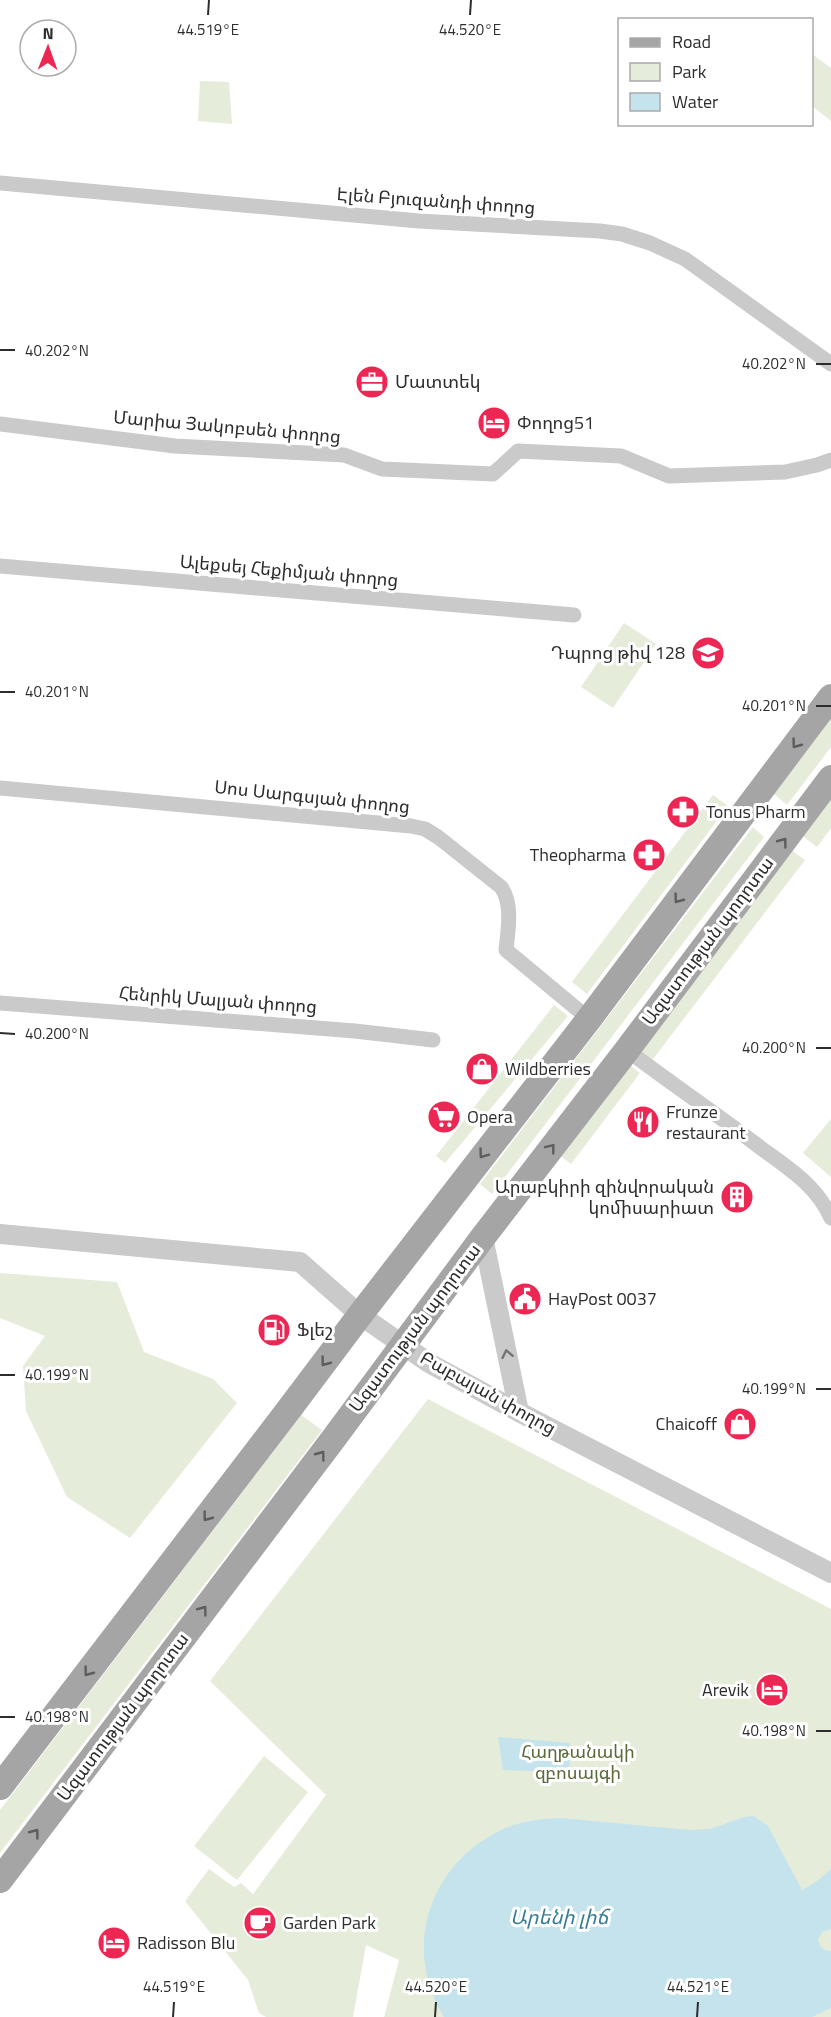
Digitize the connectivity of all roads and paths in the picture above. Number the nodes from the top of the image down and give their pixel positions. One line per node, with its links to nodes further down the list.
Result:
1 (0, 183): 2 (street, Էլեն Բյուզանդի փողոց)
2 (831, 364)
3 (0, 424): 4 (street, Մարիա Յակոբսեն փողոց)
4 (831, 460)
5 (0, 566): 6 (street, Ալեքսեյ Հեքիմյան փողոց)
6 (574, 615)
7 (831, 697): 11 (main road, one-way to 11)
8 (831, 778): 13 (main road, Ազատության պողոտա, one-way to 8)
9 (0, 788): 11 (street, Սոս Սարգսյան փողոց)
10 (0, 1003): 12 (street, Հենրիկ Մալյան փողոց)
11 (589, 1019): 17 (main road, one-way to 17)
12 (433, 1040)
13 (627, 1050): 14 (street); 16 (main road, Ազատության պողոտա, one-way to 13)
14 (831, 1218)
15 (0, 1234): 17 (street, Բաբայան փողոց)
16 (483, 1237): 18 (main road, Ազատության պողոտա); 19 (street, one-way to 16)
17 (360, 1315): 18 (street, Բաբայան փողոց); 21 (main road, one-way to 21)
18 (402, 1346): 19 (street, Բաբայան փողոց); 22 (main road, Ազատության պողոտա, one-way to 18)
19 (519, 1412): 20 (street, Բաբայան փողոց)
20 (831, 1573)
21 (0, 1787)
22 (0, 1880)

